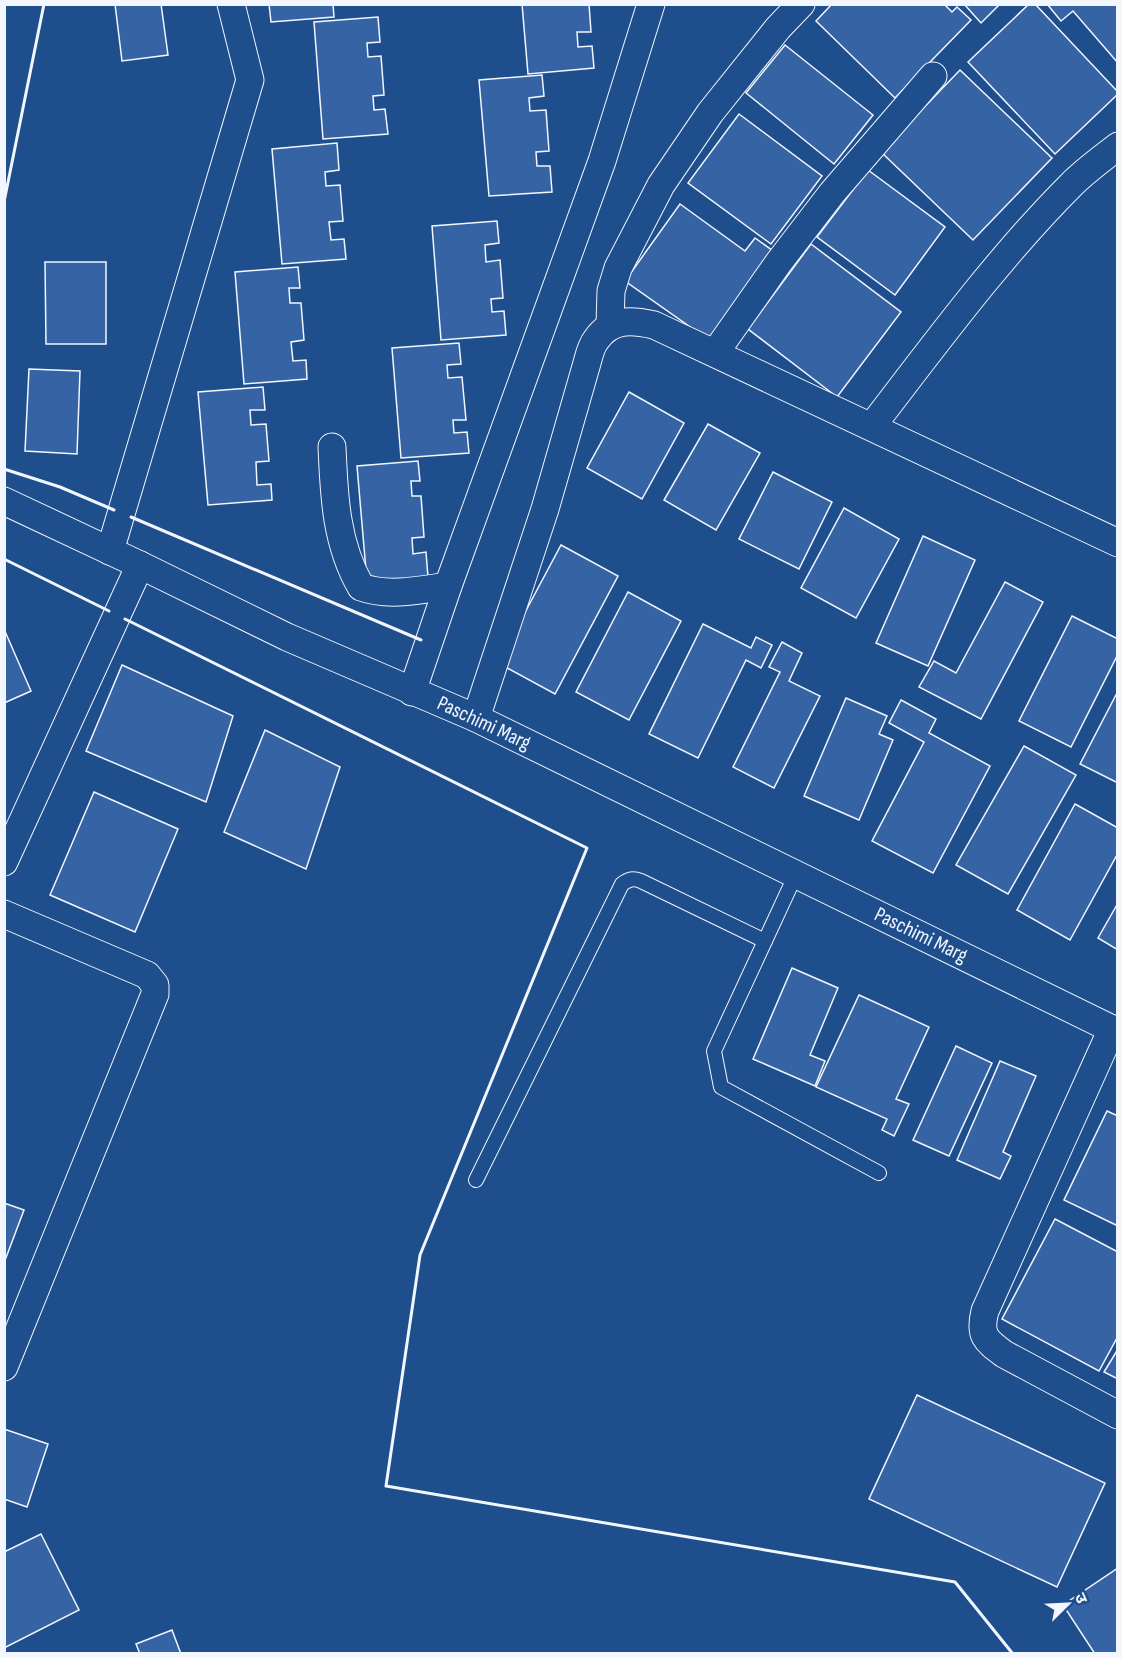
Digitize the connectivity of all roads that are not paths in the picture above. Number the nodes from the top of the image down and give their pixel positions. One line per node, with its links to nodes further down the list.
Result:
1 (231, 4): 12 (street)
2 (651, 4): 14 (street)
3 (801, 4): 6 (street)
4 (933, 76): 7 (street)
5 (1118, 146): 8 (street)
6 (610, 325): 7 (street); 16 (street)
7 (716, 353): 8 (street)
8 (872, 426): 11 (street)
9 (332, 447): 14 (street)
10 (4, 501): 12 (street, Paschimi Marg)
11 (1118, 543)
12 (110, 551): 13 (street, Paschimi Marg)
13 (140, 564): 15 (street, Paschimi Marg); 17 (street)
14 (448, 586): 15 (street)
15 (412, 692): 16 (street, Paschimi Marg)
16 (476, 718): 18 (street, Paschimi Marg)
17 (4, 862)
18 (796, 874): 20 (lane); 21 (street, Paschimi Marg)
19 (4, 914): 24 (street)
20 (765, 941): 22 (lane); 23 (lane)
21 (1115, 1030): 25 (street)
22 (879, 1173)
23 (476, 1180)
24 (7, 1354)
25 (1118, 1415)

